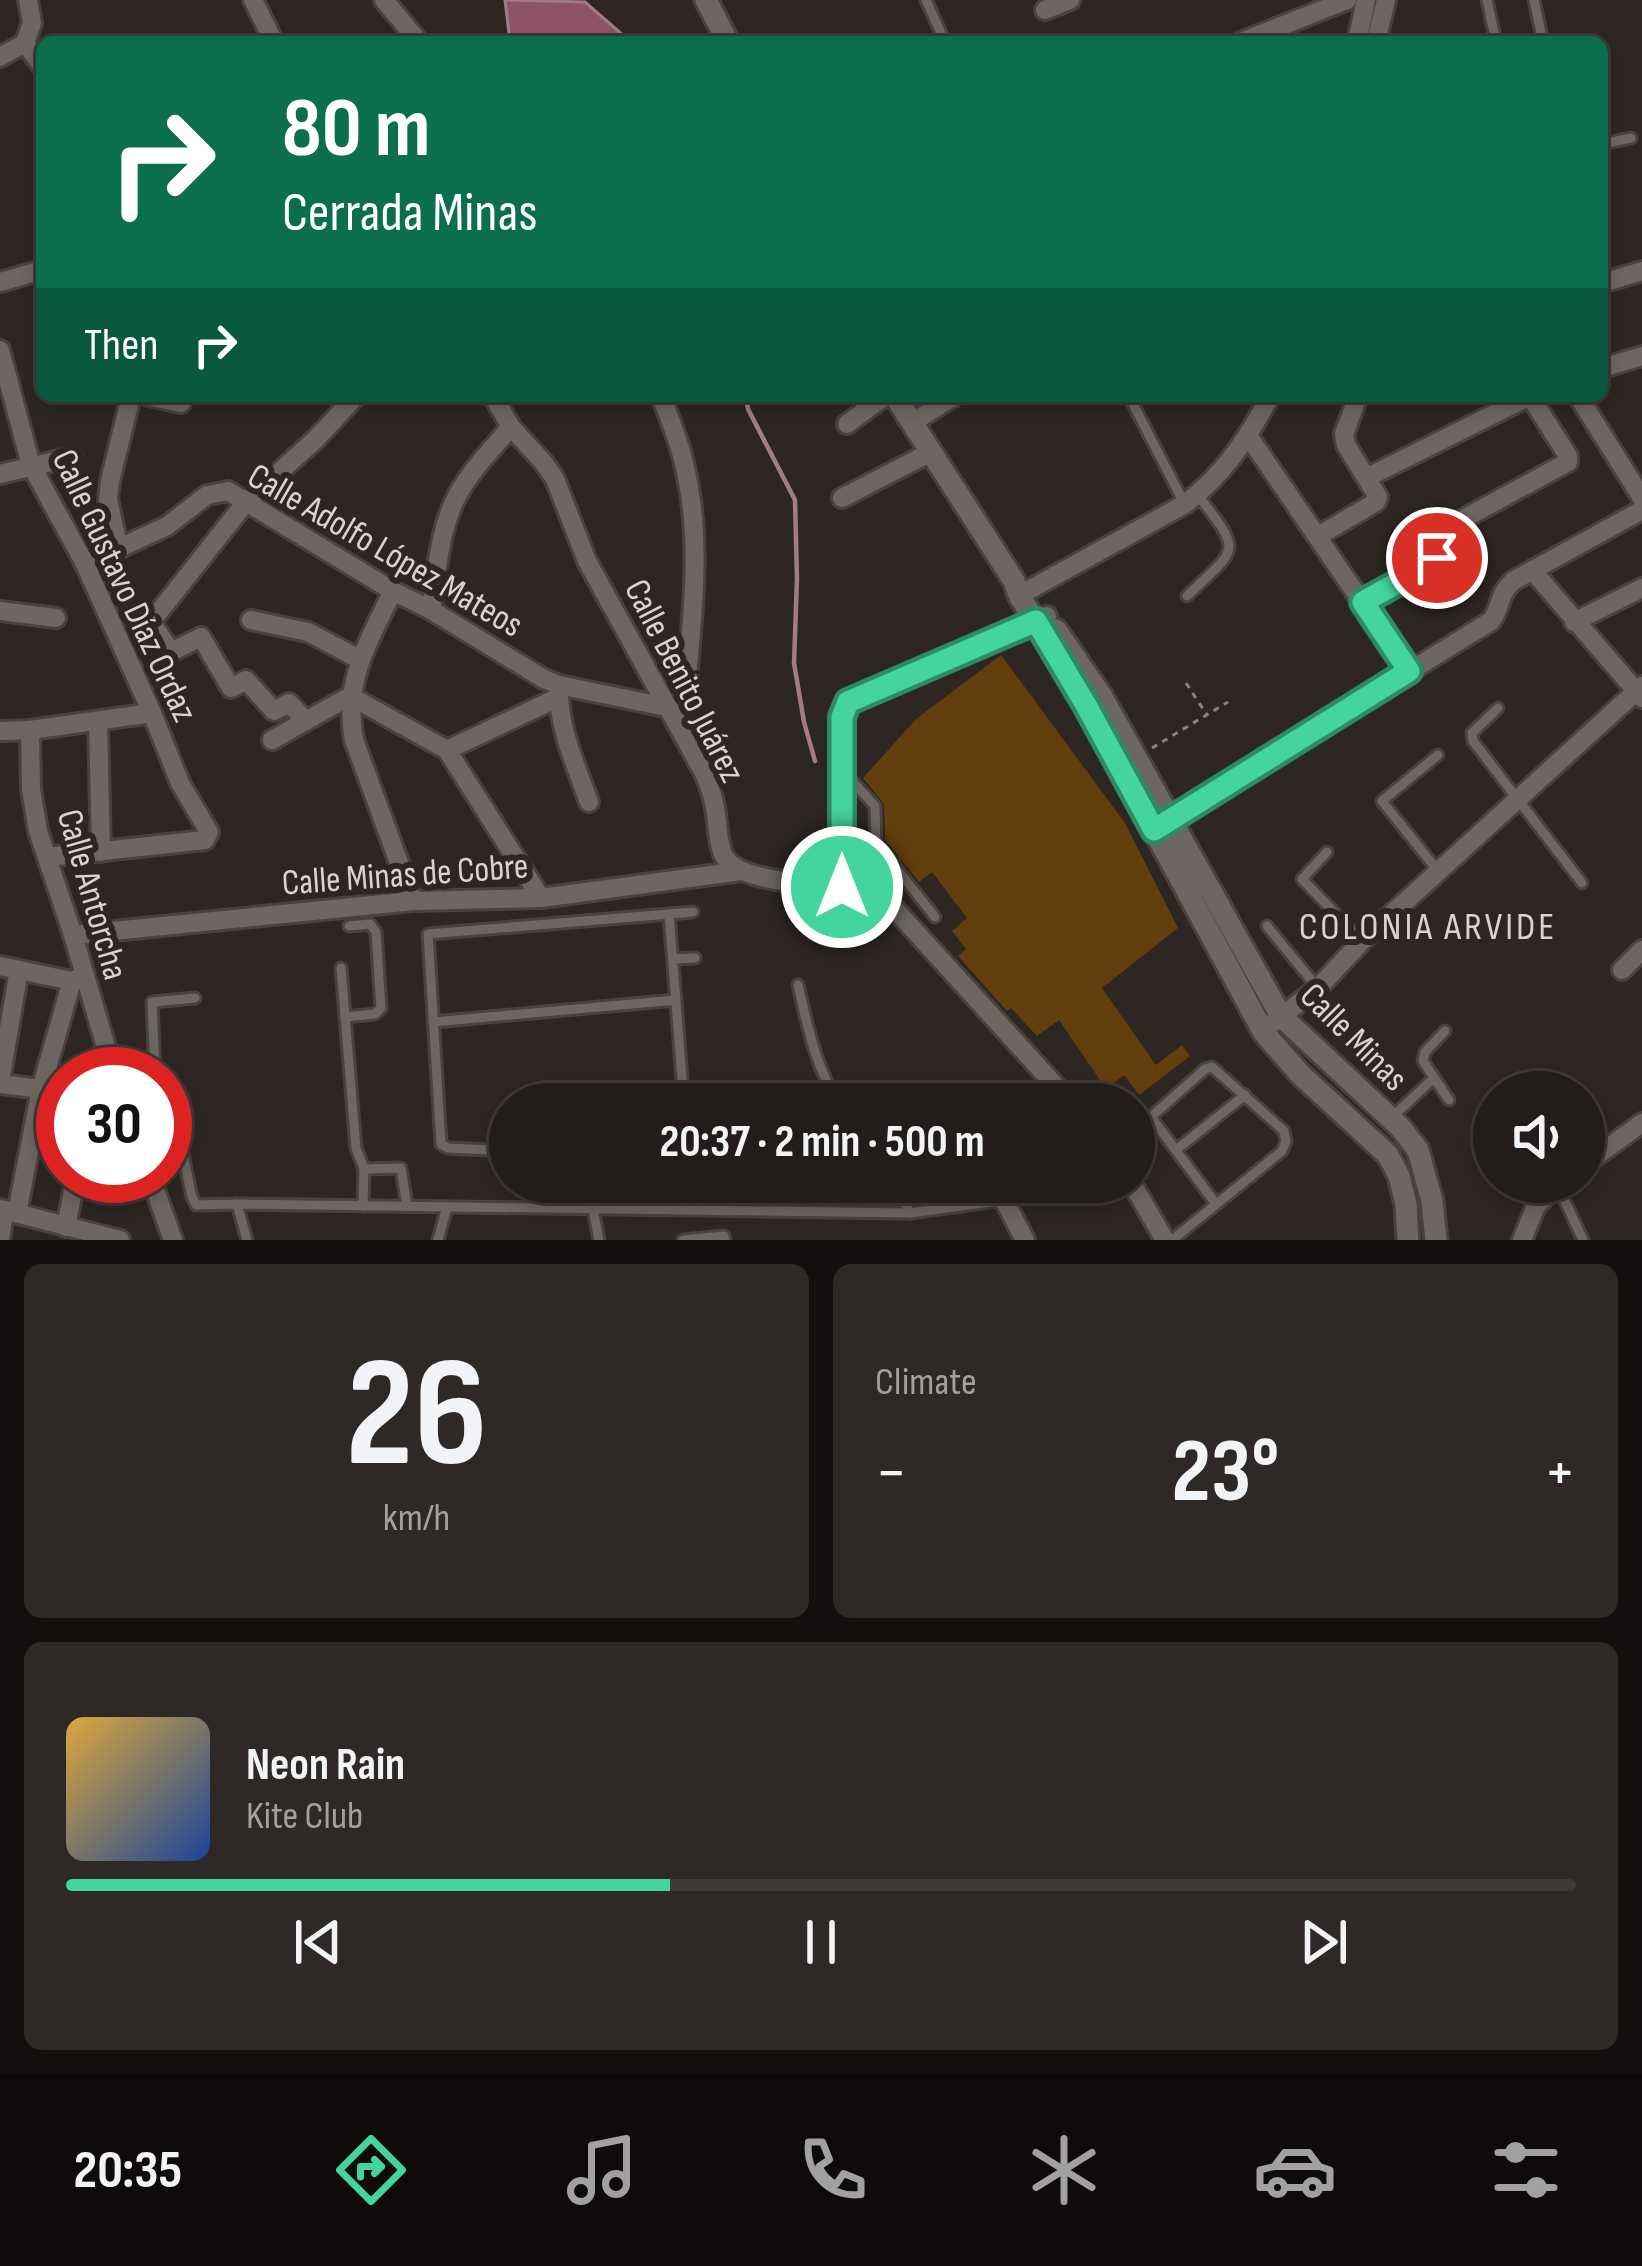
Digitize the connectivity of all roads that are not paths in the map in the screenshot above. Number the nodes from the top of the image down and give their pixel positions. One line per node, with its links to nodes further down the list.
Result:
1 (28, 0): 22 (street)
2 (254, 0): 13 (street)
3 (384, 0): 14 (street)
4 (706, 0): 15 (street)
5 (926, 0): 16 (lane)
6 (1070, 0): 12 (street)
7 (1347, 0): 17 (street)
8 (1366, 0): 18 (street)
9 (1386, 0): 19 (street)
10 (1486, 0): 20 (lane)
11 (1534, 0): 21 (lane)
12 (1045, 10)
13 (271, 36)
14 (414, 36)
15 (725, 36)
16 (943, 36)
17 (1256, 36)
18 (1358, 36)
19 (1377, 36)
20 (1495, 36)
21 (1542, 36)
22 (26, 43): 23 (street); 24 (street)
23 (0, 57)
24 (36, 57)
25 (1631, 138): 26 (lane)
26 (1608, 143)
27 (1642, 271): 30 (street)
28 (36, 272): 29 (street)
29 (0, 282)
30 (1608, 282)
31 (0, 350): 55 (street, Calle Gustavo Díaz Ordaz)
32 (1642, 356): 33 (street)
33 (1608, 366)
34 (130, 402): 64 (street)
35 (176, 402): 48 (street)
36 (350, 402): 61 (street)
37 (496, 402): 51 (street, Calle Benito Juárez)
38 (663, 402): 90 (street)
39 (877, 402): 50 (street)
40 (899, 402): 49 (street, Calle Minas)
41 (945, 402): 49 (street)
42 (1133, 402): 60 (lane)
43 (1267, 402): 52 (street)
44 (1356, 402): 57 (street)
45 (1518, 402): 57 (street)
46 (1534, 402): 71 (street)
47 (1582, 402): 59 (street)
48 (181, 403)
49 (912, 423): 53 (street, Calle Minas)
50 (847, 424)
51 (511, 427): 72 (street); 83 (street, Calle Benito Juárez)
52 (1249, 437): 60 (street); 63 (street)
53 (931, 452): 58 (street); 67 (street, Calle Minas)
54 (72, 457): 55 (street)
55 (31, 465): 56 (street); 65 (street, Calle Gustavo Díaz Ordaz)
56 (0, 474)
57 (1368, 477): 63 (street)
58 (842, 498)
59 (1642, 498)
60 (1191, 499): 67 (street); 70 (lane)
61 (246, 502): 64 (street, Calle Adolfo López Mateos); 69 (street, Calle Adolfo López Mateos); 87 (street)
62 (1642, 510): 66 (street)
63 (1318, 536): 71 (street)
64 (118, 549): 65 (street, Calle Adolfo López Mateos)
65 (85, 564): 85 (street, Calle Gustavo Díaz Ordaz)
66 (1532, 570): 77 (street); 79 (street)
67 (1020, 586): 75 (street, Calle Minas)
68 (1642, 588): 77 (street)
69 (393, 591): 72 (street, Calle Adolfo López Mateos); 78 (street)
70 (1187, 596)
71 (1363, 602): 79 (street)
72 (431, 610): 81 (street, Calle Adolfo López Mateos)
73 (0, 611): 74 (street)
74 (56, 618)
75 (1042, 619): 94 (street); 97 (street, Calle Minas); 97 (street, Calle Minas)
76 (251, 620): 78 (street)
77 (1574, 622): 80 (street)
78 (359, 659): 82 (street)
79 (1409, 671): 97 (street)
80 (1640, 692): 95 (street)
81 (556, 693): 83 (street, Calle Adolfo López Mateos); 92 (street); 96 (street)
82 (350, 696): 87 (street); 92 (street); 106 (street)
83 (666, 707): 90 (street, Calle Benito Juárez)
84 (1498, 708): 95 (lane)
85 (152, 713): 86 (street); 98 (street, Calle Gustavo Díaz Ordaz)
86 (98, 721): 88 (street); 98 (street)
87 (306, 721): 91 (street)
88 (30, 730): 89 (street); 100 (street, Calle Antorcha)
89 (0, 731)
90 (682, 731): 101 (street, Calle Benito Juárez)
91 (272, 740)
92 (447, 750): 105 (street)
93 (1438, 755): 102 (lane)
94 (842, 769): 104 (street); 109 (lane)
95 (1516, 799): 102 (street); 103 (lane)
96 (589, 802)
97 (1162, 825): 125 (street, Calle Minas); 129 (street, Calle Minas)
98 (101, 852): 100 (street)
99 (1327, 852): 113 (lane)
100 (46, 857): 112 (street, Calle Antorcha)
101 (741, 871): 104 (street); 105 (street, Calle Minas de Cobre)
102 (1438, 871): 113 (street)
103 (1582, 883)
104 (842, 887): 139 (street)
105 (541, 898): 106 (street, Calle Minas de Cobre)
106 (413, 901): 112 (street, Calle Minas de Cobre)
107 (693, 913): 108 (lane)
108 (669, 914): 116 (lane); 127 (lane)
109 (935, 917)
110 (350, 926): 126 (lane)
111 (1267, 926): 122 (lane)
112 (73, 935): 120 (street, Calle Antorcha)
113 (1362, 941): 122 (street)
114 (1642, 950): 119 (street)
115 (695, 958): 116 (lane)
116 (673, 959): 124 (lane)
117 (10, 968): 120 (street); 136 (street)
118 (341, 968): 126 (lane)
119 (1622, 970)
120 (78, 979): 130 (street, Calle Antorcha); 131 (street)
121 (798, 985): 138 (lane)
122 (1318, 988): 125 (street)
123 (195, 998): 134 (lane)
124 (676, 1000): 127 (lane); 137 (lane)
125 (1281, 1016): 129 (street); 145 (street, Calle Minas)
126 (345, 1017): 152 (lane)
127 (433, 1022): 149 (lane)
128 (1445, 1031): 135 (lane)
129 (1264, 1033): 148 (street, Calle Minas)
130 (103, 1043): 132 (street); 133 (street, Calle Antorcha)
131 (55, 1047)
132 (102, 1047)
133 (104, 1047)
134 (154, 1047)
135 (1433, 1079): 142 (lane); 145 (lane)
136 (0, 1082): 140 (street)
137 (682, 1083)
138 (828, 1083)
139 (1053, 1083)
140 (36, 1088)
141 (1245, 1095): 144 (lane); 150 (lane); 164 (lane)
142 (1449, 1100)
143 (36, 1107): 170 (street)
144 (1155, 1113)
145 (1391, 1118): 148 (street); 185 (street, Calle Minas)
146 (1155, 1122): 150 (lane)
147 (1642, 1124): 151 (street)
148 (1367, 1136): 184 (street, Calle Minas)
149 (489, 1150)
150 (1176, 1150): 164 (lane)
151 (1605, 1150)
152 (364, 1169): 165 (lane); 166 (lane)
153 (192, 1197): 163 (lane)
154 (71, 1203): 172 (street)
155 (160, 1203): 176 (street)
156 (691, 1203): 169 (lane)
157 (904, 1203): 171 (lane)
158 (984, 1203): 171 (lane)
159 (1006, 1203): 182 (street)
160 (1144, 1203): 183 (street)
161 (1538, 1203): 186 (street)
162 (1567, 1203): 187 (lane)
163 (238, 1204): 165 (lane); 177 (lane)
164 (1216, 1204): 183 (lane)
165 (363, 1206): 166 (lane)
166 (406, 1207): 167 (lane)
167 (447, 1207): 168 (lane); 178 (lane)
168 (593, 1209): 169 (lane); 179 (lane)
169 (692, 1210): 171 (lane)
170 (7, 1211): 172 (street); 174 (street)
171 (910, 1214)
172 (66, 1227): 173 (street)
173 (90, 1236): 175 (street)
174 (0, 1237)
175 (120, 1240)
176 (173, 1240)
177 (247, 1240)
178 (438, 1240)
179 (598, 1240)
180 (683, 1240): 181 (lane)
181 (725, 1240)
182 (1025, 1240)
183 (1168, 1240)
184 (1408, 1240)
185 (1436, 1240)
186 (1522, 1240)
187 (1583, 1240)

